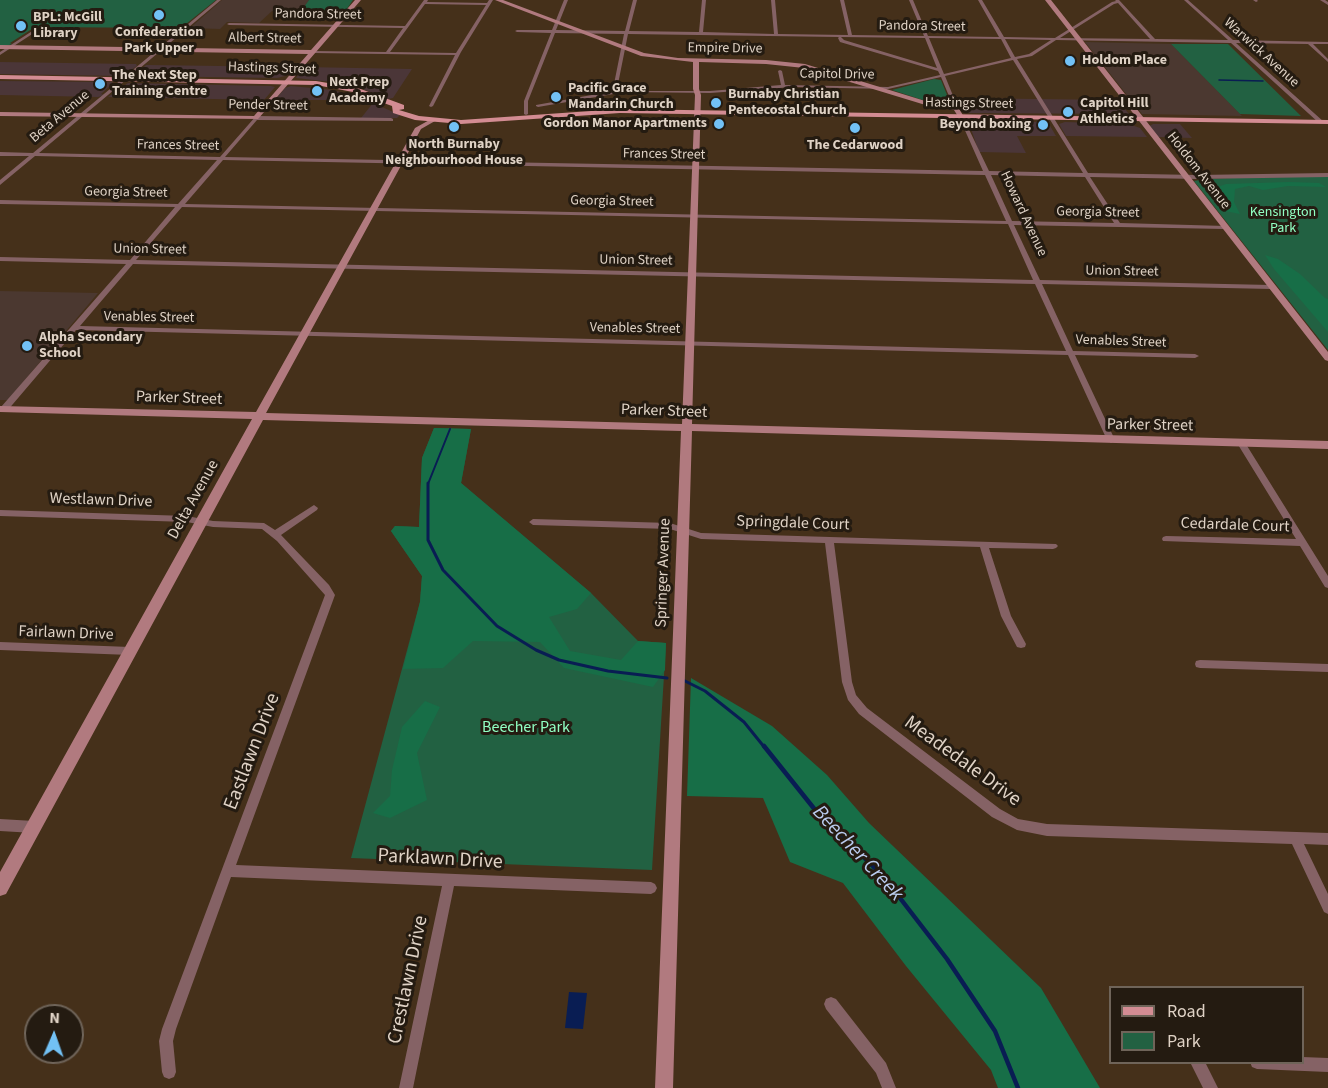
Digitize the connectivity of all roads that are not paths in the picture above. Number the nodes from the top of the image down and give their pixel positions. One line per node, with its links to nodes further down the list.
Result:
1 (219, 0): 45 (street, Beta Avenue)
2 (358, 0): 22 (street)
3 (498, 0): 19 (street, Empire Drive)
4 (566, 0): 18 (street)
5 (635, 0): 29 (street)
6 (704, 0): 30 (street)
7 (773, 0): 31 (street)
8 (842, 0): 33 (street)
9 (911, 0): 34 (street, Howard Avenue)
10 (980, 0): 35 (street)
11 (1048, 0): 25 (street, Holdom Avenue)
12 (1185, 0): 39 (street, Warwick Avenue)
13 (1322, 0): 17 (street)
14 (425, 1): 16 (street); 24 (street)
15 (1118, 1): 25 (street, Capitol Drive); 38 (street)
16 (490, 2): 49 (street)
17 (1328, 4)
18 (560, 16): 19 (street); 20 (street)
19 (544, 18): 20 (street, Empire Drive)
20 (556, 23): 27 (street); 28 (street, Empire Drive)
21 (229, 24): 22 (street, Pandora Street)
22 (335, 25): 24 (street, Pandora Street); 46 (street)
23 (41, 27): 43 (street)
24 (406, 27): 47 (street)
25 (1070, 30): 36 (street, Capitol Drive); 37 (street, Holdom Avenue)
26 (517, 32): 27 (street, Pandora Street)
27 (553, 32): 28 (street, Pandora Street); 63 (street)
28 (580, 32): 29 (street, Pandora Street); 44 (street, Empire Drive)
29 (627, 33): 30 (street, Pandora Street); 44 (street)
30 (700, 34): 31 (street, Pandora Street)
31 (776, 35): 32 (street, Pandora Street)
32 (840, 36): 33 (street, Pandora Street); 53 (street)
33 (850, 36): 34 (street, Pandora Street)
34 (926, 38): 35 (street, Pandora Street); 53 (street, Howard Avenue)
35 (1002, 39): 36 (street, Pandora Street); 51 (street)
36 (1056, 40): 37 (street, Pandora Street); 51 (street, Capitol Drive)
37 (1078, 40): 38 (street, Pandora Street); 77 (street, Holdom Avenue)
38 (1154, 41): 39 (street, Pandora Street)
39 (1231, 42): 40 (street, Pandora Street); 80 (street, Warwick Avenue)
40 (1309, 43): 41 (street, Pandora Street); 52 (street)
41 (1328, 43)
42 (0, 47): 43 (street, Albert Street)
43 (10, 47): 45 (street, Albert Street); 48 (street)
44 (623, 48): 50 (street, Empire Drive); 61 (street)
45 (160, 50): 46 (street, Albert Street); 57 (street, Beta Avenue)
46 (313, 52): 47 (street, Albert Street); 58 (street)
47 (387, 53): 49 (street, Albert Street)
48 (0, 54)
49 (458, 54): 64 (street)
50 (696, 60): 60 (street, Empire Drive); 62 (street, Springer Avenue)
51 (1015, 60): 55 (street, Capitol Drive); 76 (street)
52 (1328, 61)
53 (940, 70): 55 (street, Howard Avenue)
54 (780, 71): 59 (street)
55 (943, 76): 60 (street, Capitol Drive); 67 (street, Howard Avenue)
56 (0, 77): 57 (main road, Hastings Street)
57 (125, 79): 58 (main road, Hastings Street); 71 (street, Beta Avenue)
58 (286, 82): 65 (main road, Hastings Street); 74 (street)
59 (783, 86): 60 (street, Capitol Drive); 62 (street, Capitol Drive)
60 (877, 88): 66 (street, Empire Drive)
61 (617, 92): 62 (street, Capitol Drive); 68 (street, Capitol Drive)
62 (697, 92): 69 (street, Springer Avenue)
63 (528, 99): 68 (street); 68 (street)
64 (431, 106)
65 (395, 107): 68 (main road, Hastings Street); 75 (main road, Hastings Street)
66 (938, 107): 67 (street, Empire Drive); 72 (main road)
67 (956, 108): 73 (street, Howard Avenue)
68 (534, 113): 69 (main road, Hastings Street); 79 (main road, Hastings Street)
69 (698, 113): 72 (main road, Hastings Street); 86 (street, Springer Avenue)
70 (0, 114): 71 (street, Pender Street)
71 (81, 115): 74 (street, Pender Street); 83 (street, Beta Avenue)
72 (937, 117): 73 (main road, Hastings Street)
73 (961, 117): 76 (main road, Hastings Street); 87 (street, Howard Avenue)
74 (256, 118): 78 (street, Pender Street); 84 (street)
75 (418, 118): 79 (main road, Hastings Street); 81 (street, Delta Avenue)
76 (1050, 118): 77 (main road, Hastings Street); 88 (street)
77 (1139, 119): 80 (main road, Hastings Street); 90 (street, Holdom Avenue)
78 (391, 120)
79 (433, 120): 81 (street)
80 (1324, 122)
81 (418, 128): 85 (street, Delta Avenue)
82 (0, 154): 83 (street, Frances Street)
83 (34, 155): 84 (street, Frances Street); 91 (street, Beta Avenue)
84 (222, 158): 85 (street, Frances Street); 93 (street)
85 (399, 162): 86 (street, Frances Street); 94 (street, Delta Avenue)
86 (696, 167): 87 (street, Frances Street); 95 (street, Springer Avenue)
87 (987, 173): 88 (street, Frances Street); 96 (street, Howard Avenue)
88 (1086, 175): 90 (street, Frances Street); 97 (street)
89 (1328, 175): 90 (street, Frances Street)
90 (1185, 177): 98 (street, Holdom Avenue)
91 (0, 183)
92 (0, 202): 93 (street, Georgia Street)
93 (180, 206): 94 (street, Georgia Street); 100 (street)
94 (373, 210): 95 (street, Georgia Street); 101 (street, Delta Avenue)
95 (694, 216): 96 (street, Georgia Street); 102 (street, Springer Avenue)
96 (1011, 223): 97 (street, Georgia Street); 103 (street, Howard Avenue)
97 (1118, 225): 98 (street, Georgia Street)
98 (1224, 227): 104 (street, Holdom Avenue)
99 (0, 259): 100 (street, Union Street)
100 (131, 262): 101 (street, Union Street); 105 (street)
101 (341, 266): 102 (street, Union Street); 106 (street, Delta Avenue)
102 (693, 274): 103 (street, Union Street); 107 (street, Springer Avenue)
103 (1038, 282): 104 (street, Union Street); 108 (street, Howard Avenue)
104 (1271, 287): 110 (street, Holdom Avenue)
105 (74, 328): 106 (street, Venables Street); 111 (street)
106 (304, 333): 107 (street, Venables Street); 112 (street, Delta Avenue)
107 (690, 343): 108 (street, Venables Street); 113 (street, Springer Avenue)
108 (1070, 353): 109 (street, Venables Street); 114 (street, Howard Avenue)
109 (1195, 356)
110 (1328, 358)
111 (2, 409): 112 (street, Parker Street)
112 (258, 416): 113 (street, Parker Street); 119 (street, Delta Avenue)
113 (687, 428): 114 (street, Parker Street); 121 (street, Springer Avenue)
114 (1112, 440): 115 (street, Parker Street)
115 (1241, 443): 116 (street, Parker Street); 125 (street)
116 (1328, 445)
117 (314, 508): 122 (street)
118 (0, 513): 119 (street, Westlawn Drive)
119 (202, 522): 122 (street, Eastlawn Drive); 131 (street, Delta Avenue)
120 (533, 522): 121 (street, Springdale Court)
121 (683, 531): 124 (street, Springdale Court); 149 (street, Springer Avenue)
122 (276, 534): 138 (street, Eastlawn Drive)
123 (1166, 539): 125 (street, Cedardale Court)
124 (829, 541): 126 (street, Springdale Court); 136 (street, Meadedale Drive)
125 (1303, 543): 128 (street)
126 (984, 544): 127 (street, Springdale Court); 129 (street)
127 (1053, 546)
128 (1328, 584)
129 (1021, 644)
130 (0, 646): 131 (street, Fairlawn Drive)
131 (130, 651): 135 (street, Delta Avenue)
132 (1200, 664): 133 (street)
133 (1328, 668)
134 (0, 825): 135 (street)
135 (34, 826): 140 (street, Delta Avenue)
136 (1295, 837): 137 (street, Meadedale Drive); 142 (street)
137 (1328, 838)
138 (227, 871): 139 (street, Parklawn Drive); 147 (street, Eastlawn Drive)
139 (449, 880): 141 (street, Parklawn Drive); 148 (street, Crestlawn Drive)
140 (0, 888)
141 (651, 888)
142 (1328, 908)
143 (831, 1004): 150 (street)
144 (1198, 1064): 151 (street)
145 (1304, 1064): 146 (street)
146 (1328, 1065)
147 (169, 1072)
148 (406, 1088)
149 (664, 1088)
150 (889, 1088)
151 (1211, 1088)

